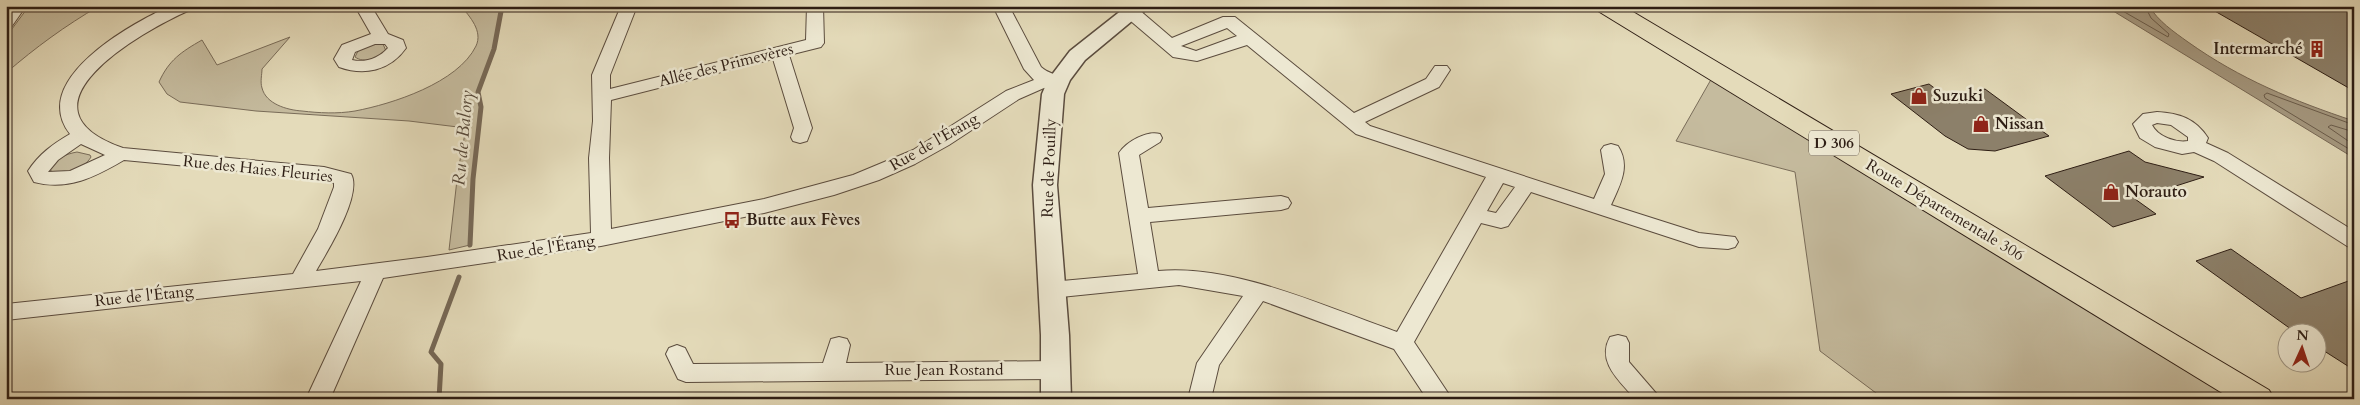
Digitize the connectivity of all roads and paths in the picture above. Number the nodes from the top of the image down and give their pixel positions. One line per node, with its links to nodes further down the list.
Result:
1 (18, 6): 9 (street)
2 (184, 6): 16 (street)
3 (363, 6): 10 (street)
4 (629, 6): 14 (street)
5 (816, 6): 11 (street, Allée des Primevères)
6 (1001, 6): 13 (street)
7 (1606, 6): 48 (main road, Route Départementale 306 / D 306)
8 (1136, 10): 13 (street, Rue de Pouilly); 15 (street)
9 (6, 22)
10 (382, 38)
11 (780, 51): 14 (street, Allée des Primevères); 17 (street)
12 (1441, 70): 15 (street)
13 (1057, 82): 28 (street, Rue de l'Étang); 34 (street, Rue de Pouilly)
14 (602, 97): 28 (street)
15 (1352, 121): 22 (street)
16 (80, 136): 21 (street, Rue des Haies Fleuries); 21 (street)
17 (800, 137)
18 (1154, 138): 27 (street)
19 (2196, 146): 29 (street)
20 (1611, 150): 25 (street)
21 (121, 154): 32 (street, Rue des Haies Fleuries)
22 (1498, 174): 23 (street); 26 (street)
23 (1527, 184): 25 (street); 26 (street)
24 (1282, 203): 27 (street)
25 (1600, 208): 30 (street)
26 (1474, 214): 38 (street)
27 (1139, 216): 33 (street)
28 (601, 239): 31 (street, Rue de l'Étang)
29 (2354, 241)
30 (1728, 242)
31 (376, 270): 32 (street, Rue de l'Étang); 44 (street)
32 (300, 279): 36 (street, Rue de l'Étang)
33 (1149, 280): 34 (street); 35 (street)
34 (1051, 290): 42 (street, Rue de Pouilly)
35 (1258, 291): 38 (street); 43 (street)
36 (6, 312)
37 (1618, 343): 47 (street)
38 (1402, 344): 46 (street)
39 (839, 345): 41 (street)
40 (676, 354): 41 (street, Rue Jean Rostand)
41 (833, 370): 42 (street, Rue Jean Rostand)
42 (1056, 370): 45 (street, Rue de Pouilly)
43 (1201, 395)
44 (318, 399)
45 (1056, 399)
46 (1440, 399)
47 (1649, 399)
48 (2258, 399)

